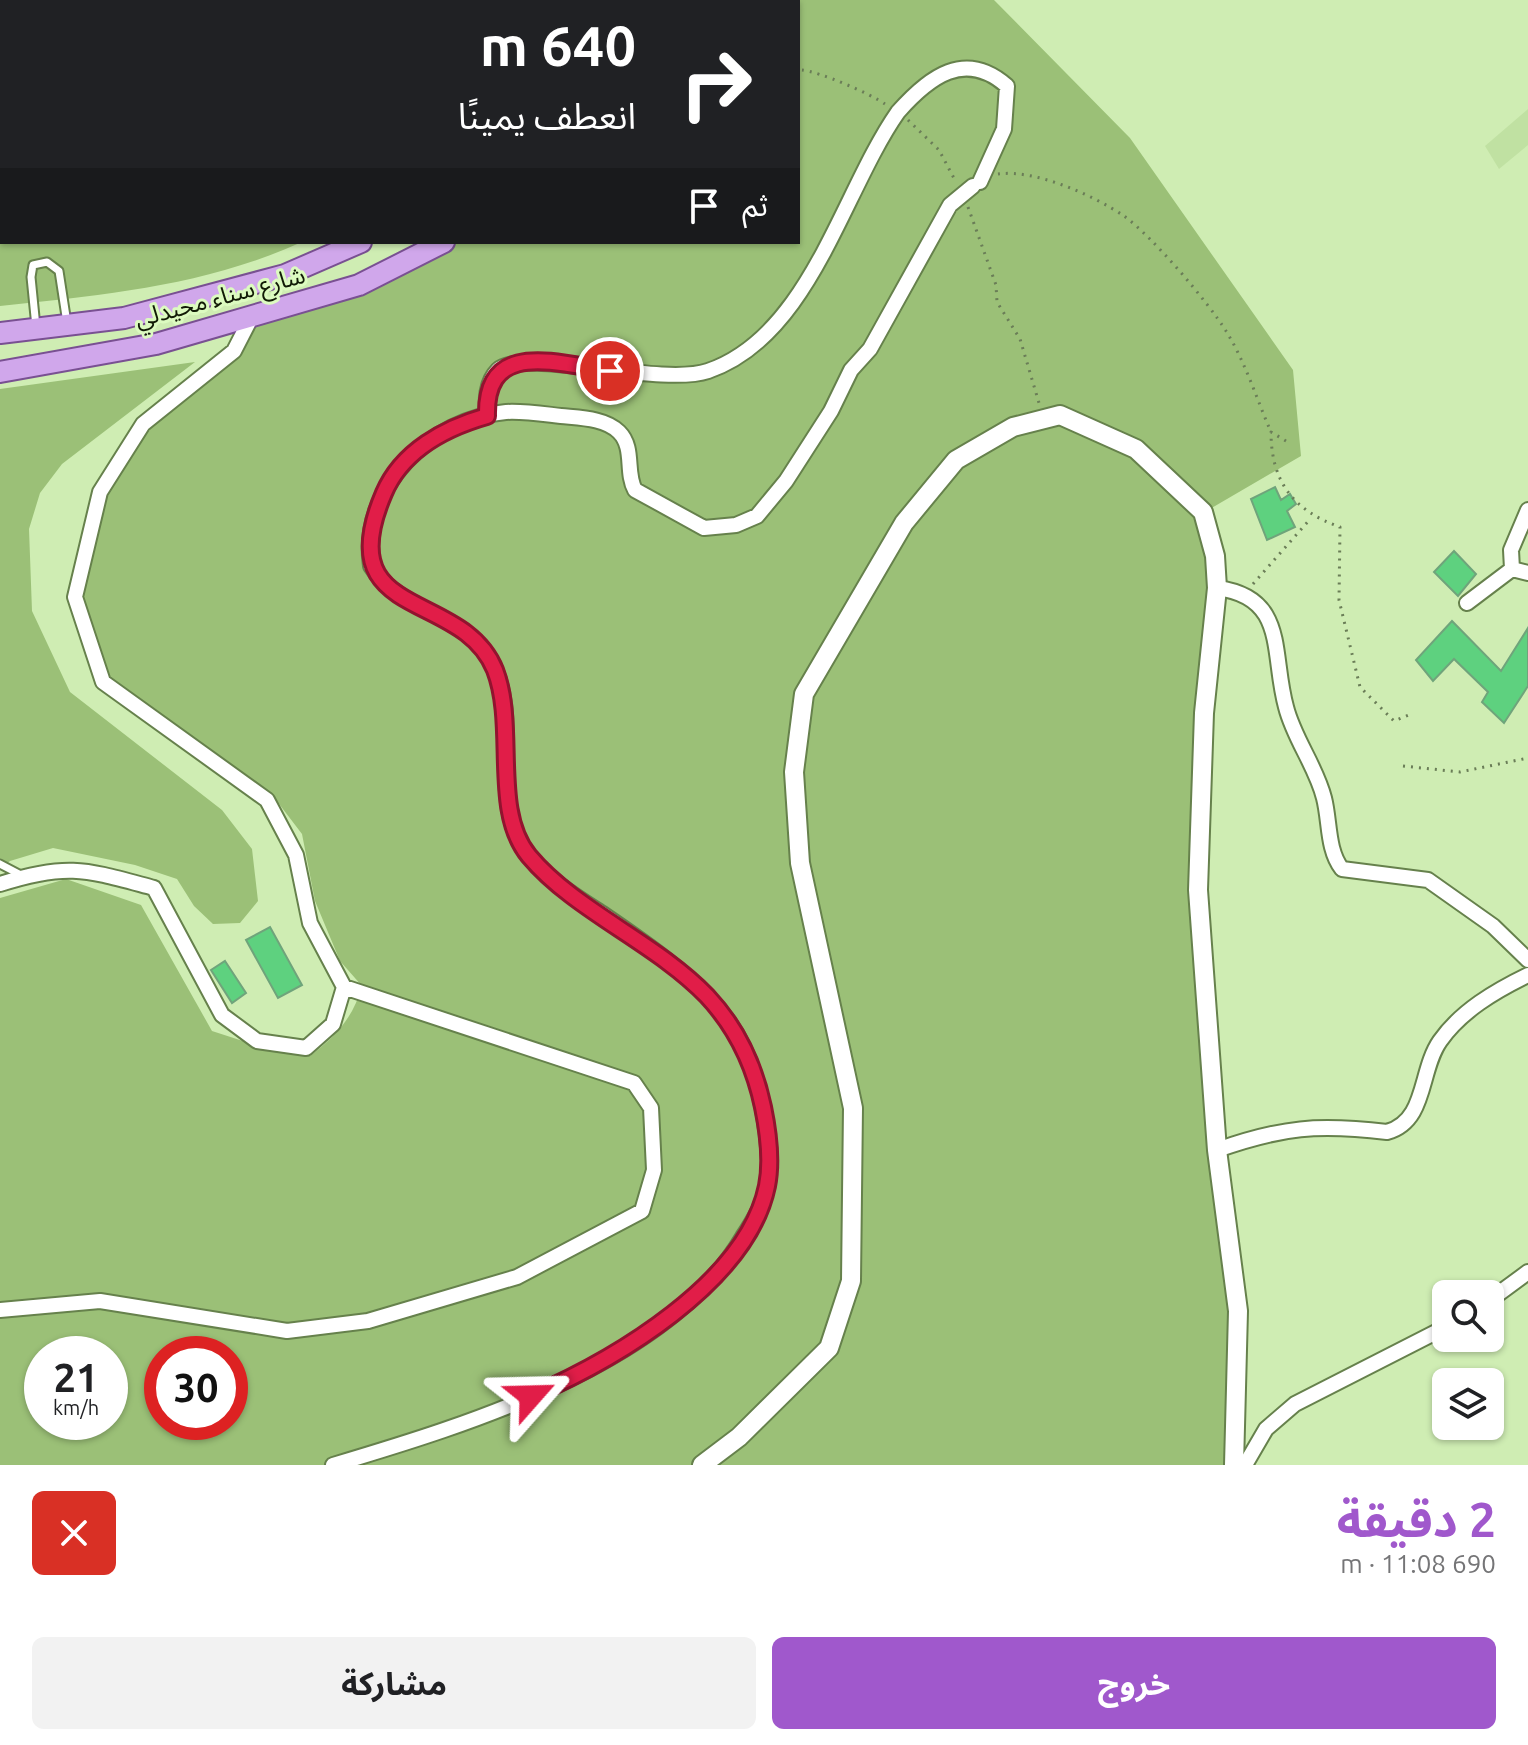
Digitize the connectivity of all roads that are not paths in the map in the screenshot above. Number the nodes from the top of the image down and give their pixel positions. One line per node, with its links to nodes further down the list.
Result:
1 (356, 244): 4 (main road, شارع سناء محيدلي)
2 (440, 244): 3 (main road, شارع سناء محيدلي)
3 (252, 316): 7 (main road, شارع سناء محيدلي); 19 (street)
4 (67, 325): 5 (main road, شارع سناء محيدلي); 5 (lane)
5 (36, 329): 6 (main road, شارع سناء محيدلي)
6 (0, 333)
7 (0, 372)
8 (487, 416): 8 (street); 25 (street)
9 (1528, 510): 10 (street)
10 (1512, 569): 11 (street); 13 (street)
11 (1528, 573)
12 (1217, 588): 17 (street); 20 (street); 26 (street)
13 (1467, 603)
14 (0, 864): 15 (lane)
15 (23, 877): 16 (street); 19 (street)
16 (0, 884)
17 (1528, 960)
18 (1528, 975): 20 (street)
19 (344, 987): 23 (street)
20 (1217, 1150): 27 (street)
21 (1528, 1272): 22 (street)
22 (1504, 1290)
23 (0, 1310)
24 (1432, 1334): 28 (street)
25 (333, 1465)
26 (702, 1465)
27 (1234, 1465)
28 (1245, 1465)

